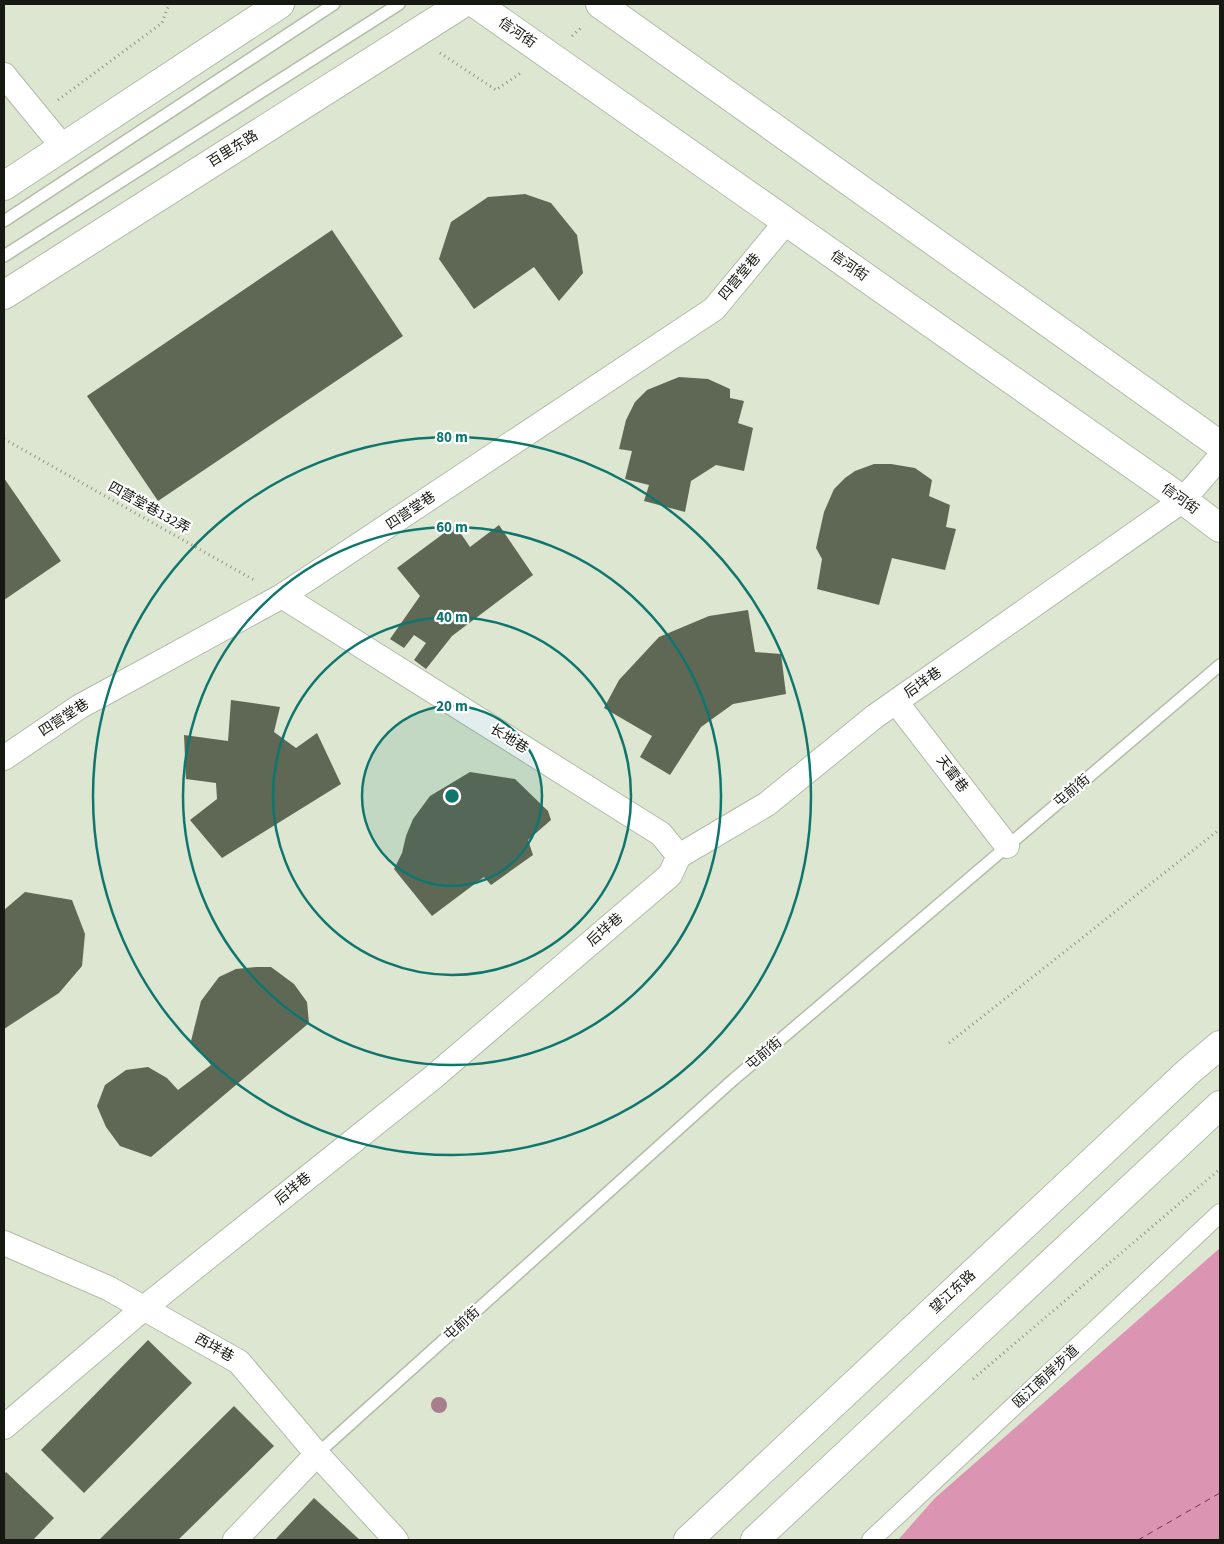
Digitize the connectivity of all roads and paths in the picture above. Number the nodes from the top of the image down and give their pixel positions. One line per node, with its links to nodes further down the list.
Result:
1 (169, 4): 9 (path)
2 (280, 4): 10 (main road)
3 (334, 4): 12 (lane)
4 (399, 4): 14 (lane)
5 (462, 4): 15 (main road, 百里东路)
6 (476, 4): 13 (main road, 信河街)
7 (600, 4): 17 (main road)
8 (4, 75): 9 (street)
9 (37, 115): 10 (street)
10 (63, 146): 11 (main road)
11 (4, 186)
12 (4, 221)
13 (786, 222): 19 (main road, 信河街); 21 (street, 四营堂巷)
14 (4, 256)
15 (4, 295)
16 (4, 439): 21 (path, 四营堂巷132弄)
17 (1220, 445)
18 (1220, 457): 19 (street, 后垟巷)
19 (1183, 500): 20 (main road, 信河街); 23 (street, 后垟巷)
20 (1220, 528)
21 (282, 596): 24 (street, 四营堂巷); 27 (street, 长地巷)
22 (1220, 665): 26 (lane, 屯前街)
23 (896, 702): 26 (street, 天雷巷); 27 (street, 后垟巷)
24 (4, 758)
25 (1220, 829): 28 (path)
26 (1007, 846): 37 (lane, 屯前街)
27 (679, 856): 34 (street, 后垟巷)
28 (949, 1043)
29 (1220, 1045): 40 (main road, 望江东路)
30 (1220, 1105): 41 (main road)
31 (1220, 1169): 35 (path)
32 (1220, 1213): 42 (street, 瓯江南岸步道)
33 (4, 1243): 34 (street, 西垟巷)
34 (144, 1308): 36 (street, 后垟巷); 37 (street, 西垟巷)
35 (972, 1380)
36 (4, 1428)
37 (317, 1454): 38 (street); 39 (street, 西垟巷)
38 (236, 1540)
39 (396, 1540)
40 (688, 1540)
41 (756, 1540)
42 (871, 1540)

